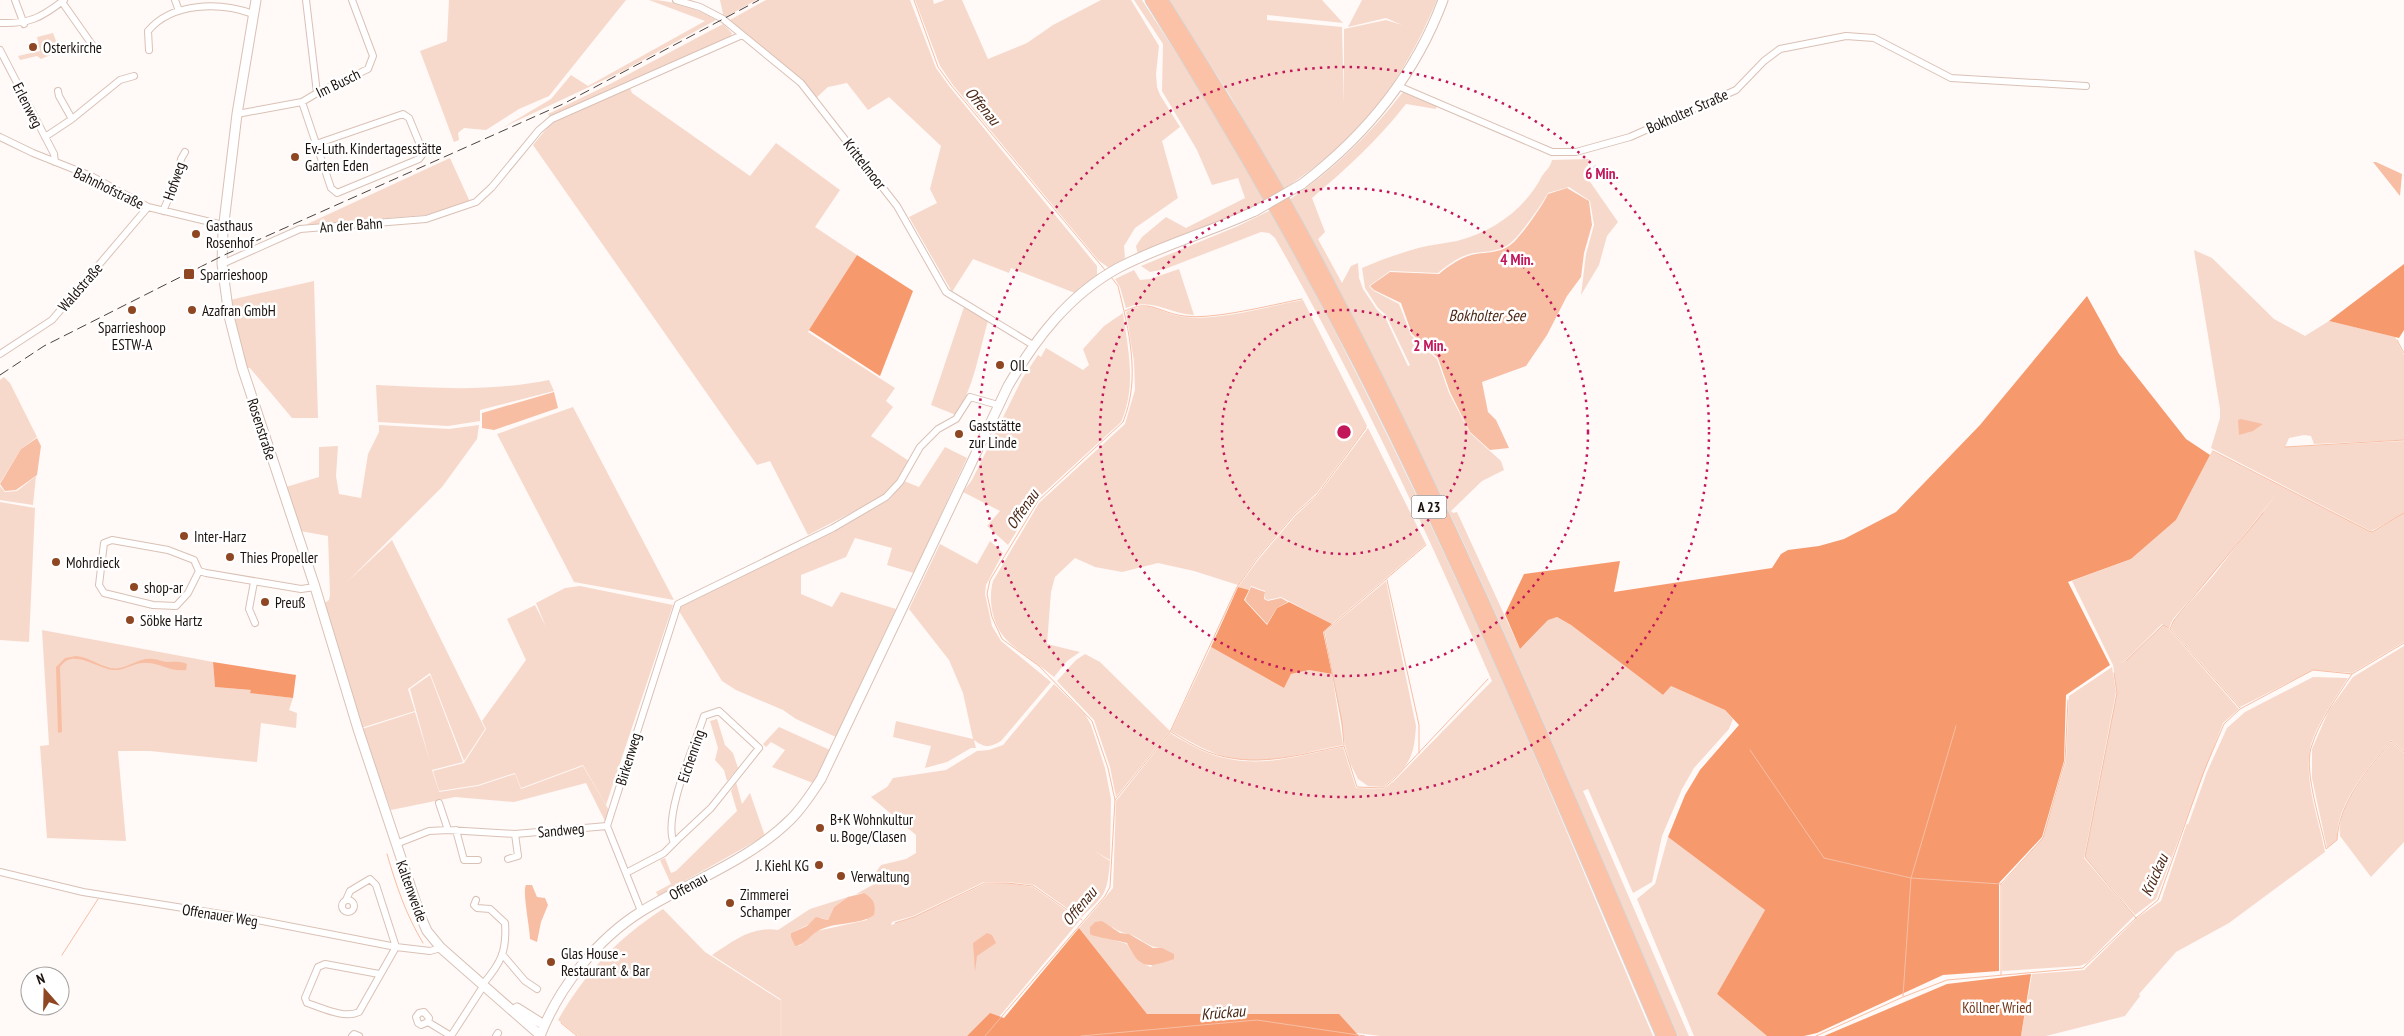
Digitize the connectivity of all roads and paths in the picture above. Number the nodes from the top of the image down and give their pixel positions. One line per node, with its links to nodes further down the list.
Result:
1 (16, 0): 14 (street)
2 (176, 0): 11 (street)
3 (256, 0): 12 (main road, Rosenstraße)
4 (306, 0): 24 (street)
5 (352, 0): 24 (street, Im Busch)
6 (676, 0): 16 (street, Krittelmoor)
7 (1151, 0): 72 (highway, A 23)
8 (1162, 0): 73 (highway, A 23)
9 (1442, 0): 21 (main road, Offenau)
10 (63, 1): 14 (street); 17 (street)
11 (179, 11): 12 (street); 19 (street)
12 (253, 14): 26 (main road, Rosenstraße)
13 (0, 23): 14 (street); 15 (street)
14 (24, 24)
15 (0, 27)
16 (742, 35): 36 (street, An der Bahn); 37 (street, Krittelmoor)
17 (93, 46)
18 (0, 50): 29 (street, Erlenweg)
19 (149, 50)
20 (134, 76): 27 (street)
21 (1398, 86): 22 (street, Bokholter Straße); 37 (main road, Offenau, bridge)
22 (2086, 86)
23 (58, 90): 27 (street)
24 (317, 93): 25 (street, Im Busch)
25 (302, 102): 26 (street, Im Busch); 30 (street)
26 (236, 114): 35 (main road, Rosenstraße)
27 (72, 119): 29 (street)
28 (0, 137): 32 (street, Bahnhofstraße)
29 (45, 137): 32 (street, Erlenweg)
30 (316, 144): 30 (street)
31 (185, 152): 34 (street, Hofweg)
32 (55, 162): 33 (street, Bahnhofstraße)
33 (148, 207): 34 (street, Bahnhofstraße); 38 (street, Waldstraße)
34 (163, 211): 35 (street, Bahnhofstraße)
35 (223, 225): 36 (main road, Rosenstraße)
36 (222, 264): 42 (main road, Rosenstraße)
37 (1033, 345): 39 (main road, Offenau)
38 (0, 354)
39 (998, 405): 45 (street, Birkenweg); 57 (main road, Offenau)
40 (199, 571): 40 (street); 41 (street)
41 (254, 582): 42 (street); 43 (street)
42 (315, 587): 50 (main road, Rosenstraße)
43 (255, 623)
44 (440, 803): 46 (street)
45 (607, 826): 48 (street, Sandweg); 54 (street)
46 (448, 830): 47 (street, Sandweg); 50 (street, Sandweg)
47 (456, 830): 48 (street, Sandweg); 52 (street)
48 (515, 834): 51 (street, Sandweg)
49 (674, 843): 49 (street, Eichenring); 54 (street, Eichenring)
50 (396, 844): 59 (main road, Kaltenweide)
51 (508, 859)
52 (478, 860)
53 (0, 872): 58 (street, Offenauer Weg)
54 (626, 873): 57 (street)
55 (346, 900): 58 (street)
56 (476, 900): 60 (street)
57 (642, 911): 61 (main road, Offenau)
58 (396, 947): 59 (street, Offenauer Weg); 62 (street)
59 (441, 948): 63 (main road, Kaltenweide)
60 (502, 954): 63 (street); 64 (street)
61 (578, 971): 67 (main road, Kaltenweide)
62 (379, 974): 62 (street)
63 (483, 985): 65 (main road, Kaltenweide); 70 (street)
64 (537, 989)
65 (498, 996): 67 (main road, Kaltenweide); 71 (main road, Kaltenweide)
66 (428, 1022): 70 (street)
67 (544, 1025): 71 (main road, Kaltenweide)
68 (352, 1036): 69 (street)
69 (359, 1036)
70 (451, 1036)
71 (540, 1036)
72 (1662, 1036)
73 (1671, 1036)

